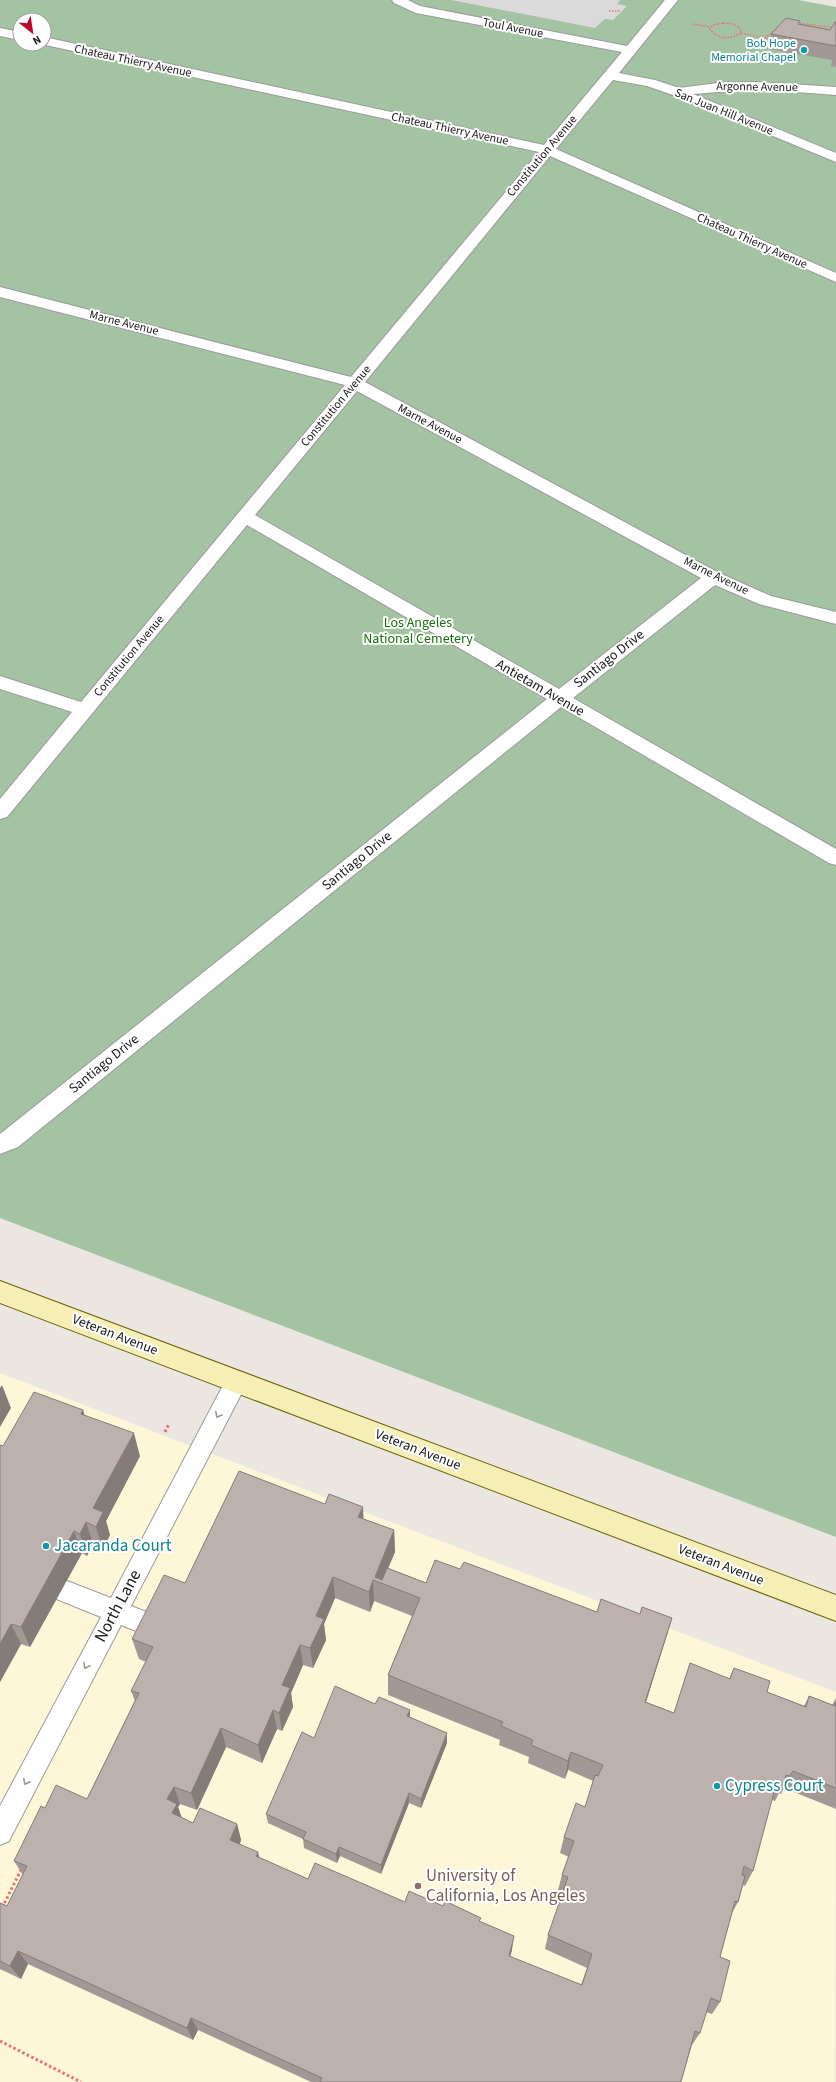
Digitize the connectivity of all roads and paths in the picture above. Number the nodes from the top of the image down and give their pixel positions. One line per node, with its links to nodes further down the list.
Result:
1 (398, 0): 12 (street, Toul Avenue)
2 (672, 0): 12 (street, Constitution Avenue)
3 (795, 23): 5 (path)
4 (787, 24): 9 (path)
5 (836, 28)
6 (0, 32): 8 (street)
7 (741, 33): 7 (path); 9 (path)
8 (12, 34)
9 (765, 38): 10 (path)
10 (776, 41)
11 (52, 43): 16 (street, Chateau Thierry Avenue)
12 (630, 50): 13 (street, Constitution Avenue)
13 (610, 75): 15 (street, San Juan Hill Avenue); 16 (street, Constitution Avenue)
14 (836, 91): 15 (street, Argonne Avenue)
15 (678, 92): 17 (street, San Juan Hill Avenue)
16 (548, 150): 18 (street, Chateau Thierry Avenue); 20 (street, Constitution Avenue)
17 (836, 158)
18 (836, 278)
19 (0, 292): 20 (street, Marne Avenue)
20 (355, 383): 21 (street, Constitution Avenue); 22 (street, Marne Avenue)
21 (245, 516): 25 (street, Antietam Avenue); 26 (street, Constitution Avenue)
22 (713, 577): 23 (street, Marne Avenue); 25 (street, Santiago Drive)
23 (836, 618)
24 (0, 682): 26 (street)
25 (558, 699): 28 (street, Antietam Avenue); 29 (street, Santiago Drive)
26 (85, 710): 27 (street, Constitution Avenue)
27 (0, 812)
28 (836, 858)
29 (0, 1145)
30 (0, 1292): 31 (street, Veteran Avenue)
31 (236, 1381): 33 (street, Veteran Avenue); 34 (lane, North Lane, one-way to 34)
32 (62, 1590): 34 (lane)
33 (836, 1608)
34 (116, 1610): 35 (lane); 36 (lane, North Lane, one-way to 36)
35 (154, 1626)
36 (0, 1832)
37 (0, 2041): 38 (path)
38 (81, 2082)

